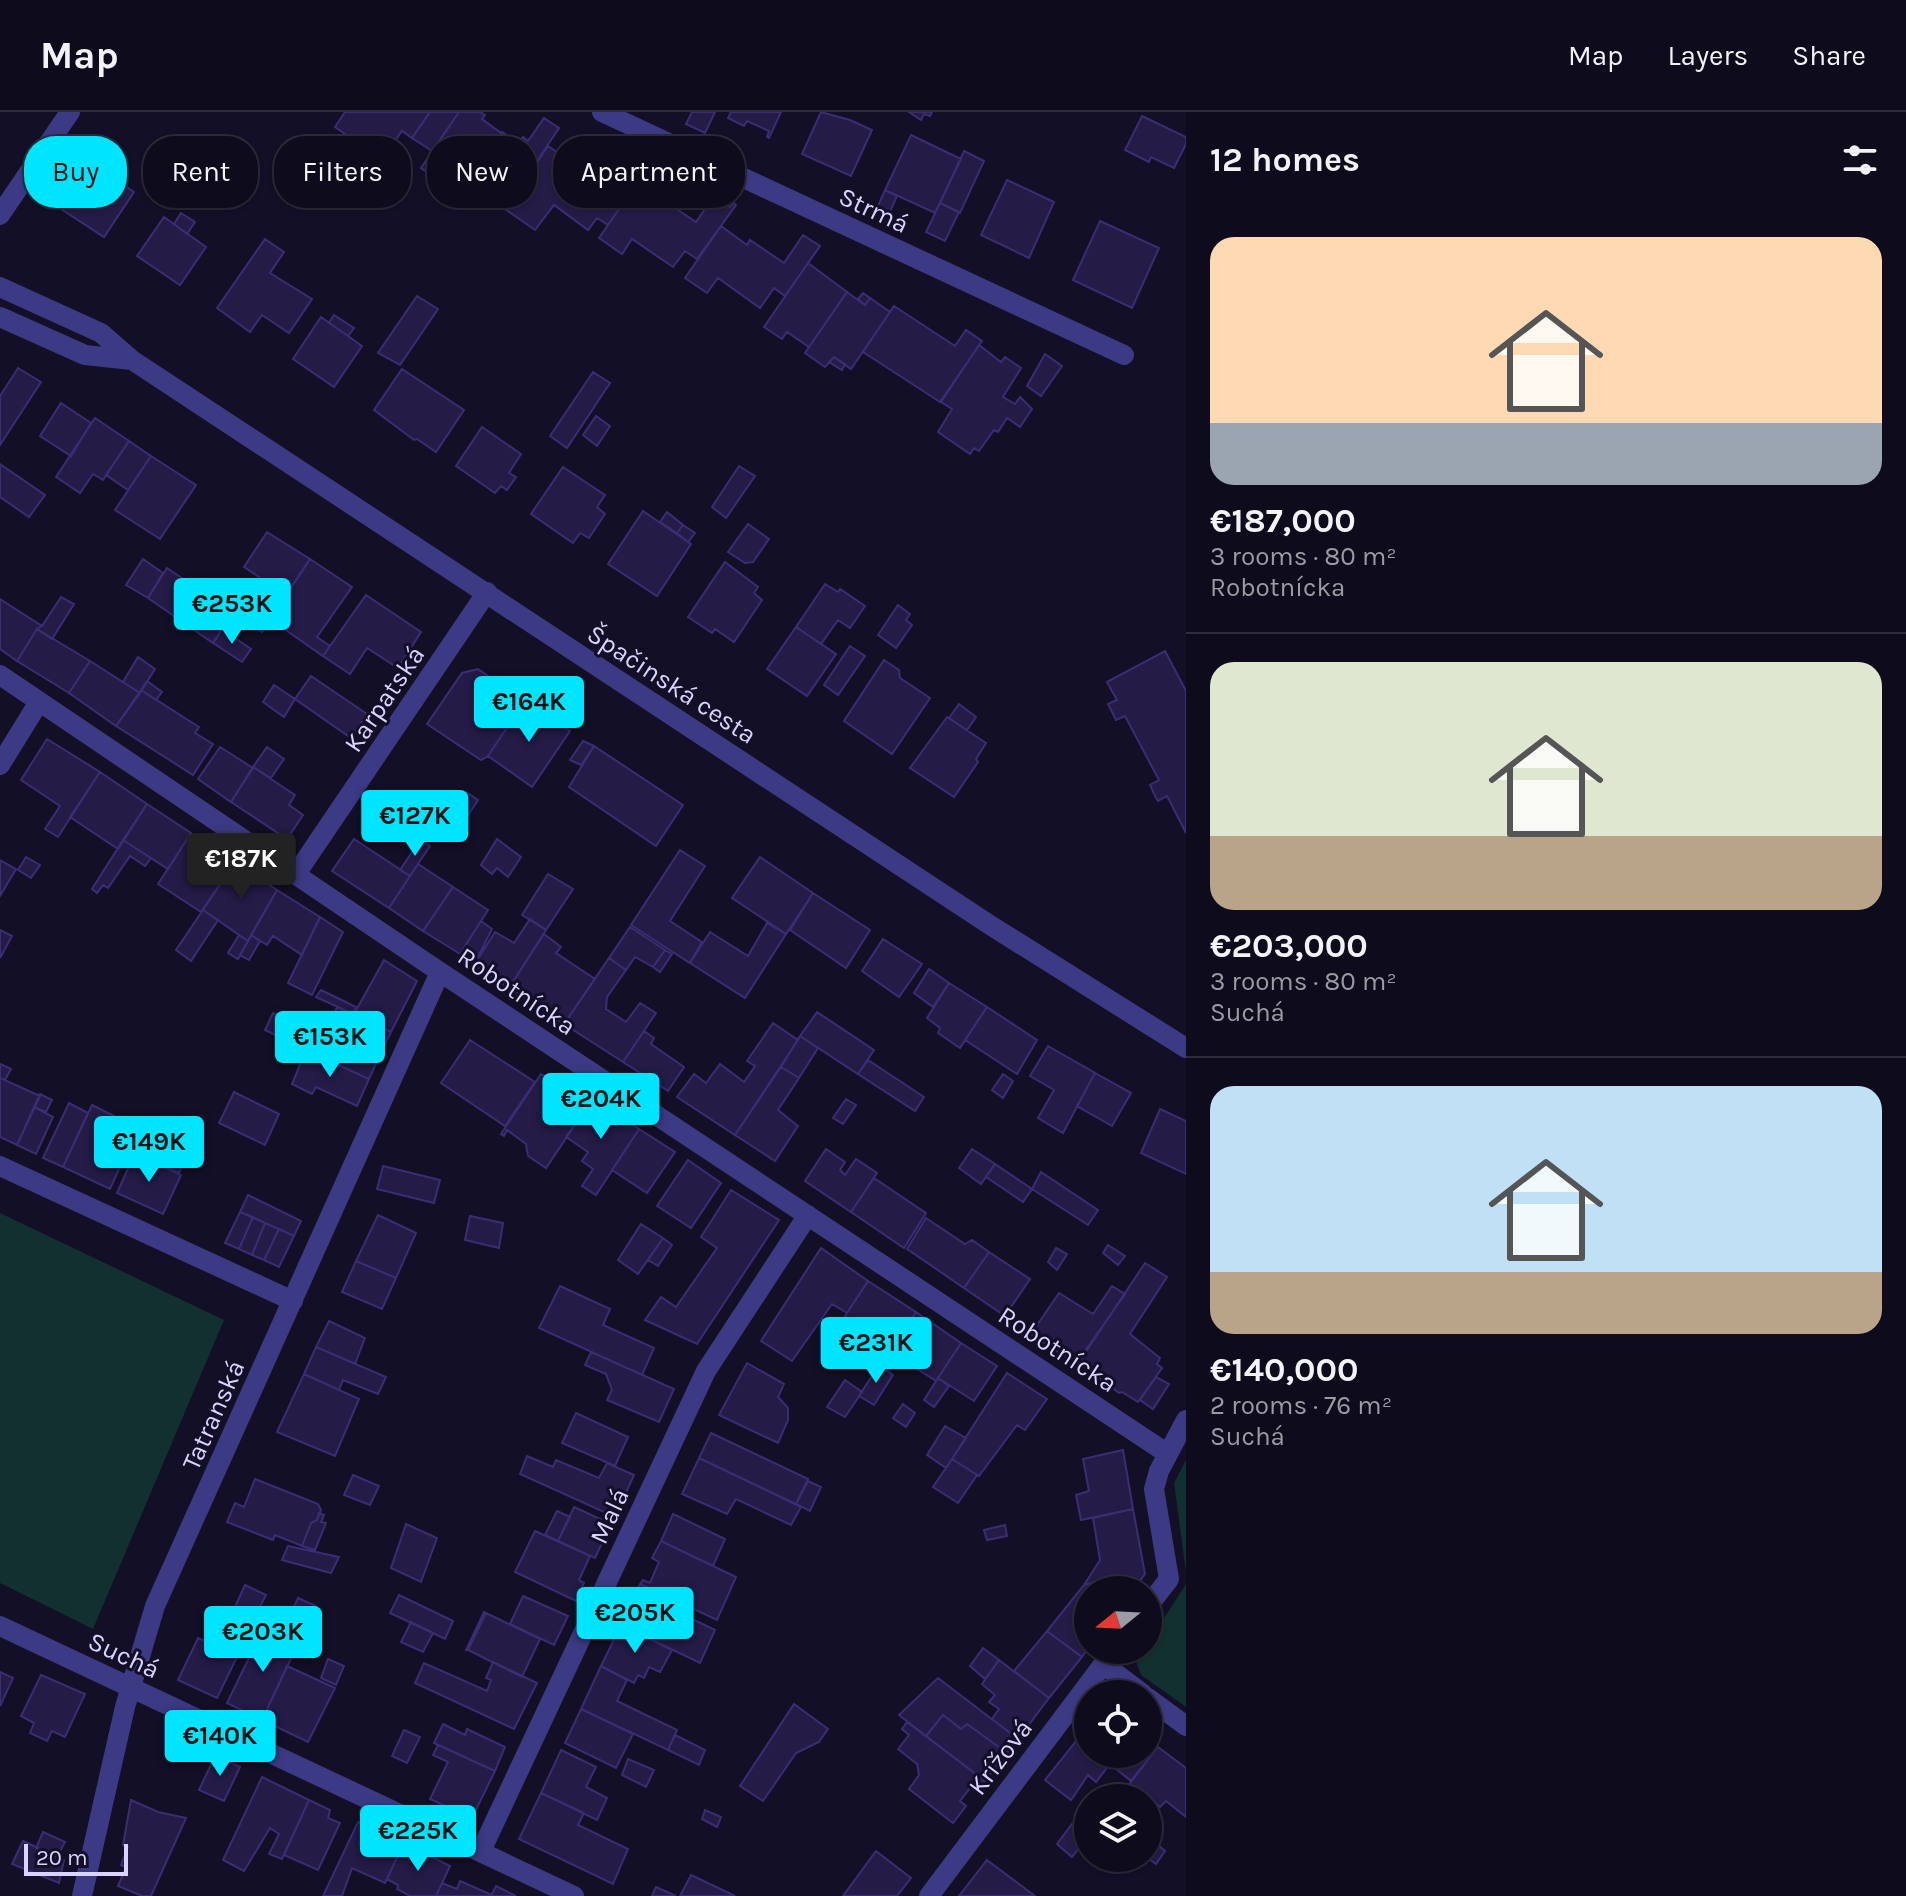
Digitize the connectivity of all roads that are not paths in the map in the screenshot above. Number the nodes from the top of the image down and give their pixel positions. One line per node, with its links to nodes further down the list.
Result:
1 (70, 112): 3 (street)
2 (602, 112): 6 (street, Strmá)
3 (0, 215)
4 (0, 287): 7 (street, Špačinská cesta)
5 (0, 317): 7 (street, Špačinská cesta)
6 (1124, 355)
7 (132, 360): 8 (street, Špačinská cesta)
8 (487, 592): 12 (street, Karpatská); 14 (street, Špačinská cesta)
9 (0, 675): 10 (street, Robotnícka)
10 (39, 702): 11 (street); 12 (street, Robotnícka)
11 (0, 765)
12 (296, 874): 13 (street, Robotnícka)
13 (440, 972): 16 (street, Robotnícka); 17 (street, Tatranská)
14 (1186, 1048)
15 (0, 1166): 17 (street)
16 (808, 1215): 19 (street, Robotnícka); 28 (street, Malá)
17 (293, 1301): 25 (street, Tatranská)
18 (1186, 1420): 19 (street)
19 (1168, 1454): 20 (street)
20 (1162, 1588)
21 (0, 1626): 25 (street, Suchá)
22 (1103, 1664): 31 (street, Krížová)
23 (1115, 1664): 24 (street)
24 (1130, 1680)
25 (131, 1686): 28 (street, Suchá); 29 (street, Tatranská)
26 (1162, 1708): 27 (street)
27 (1186, 1726)
28 (481, 1851): 30 (street, Suchá)
29 (82, 1896)
30 (574, 1896)
31 (929, 1896)

